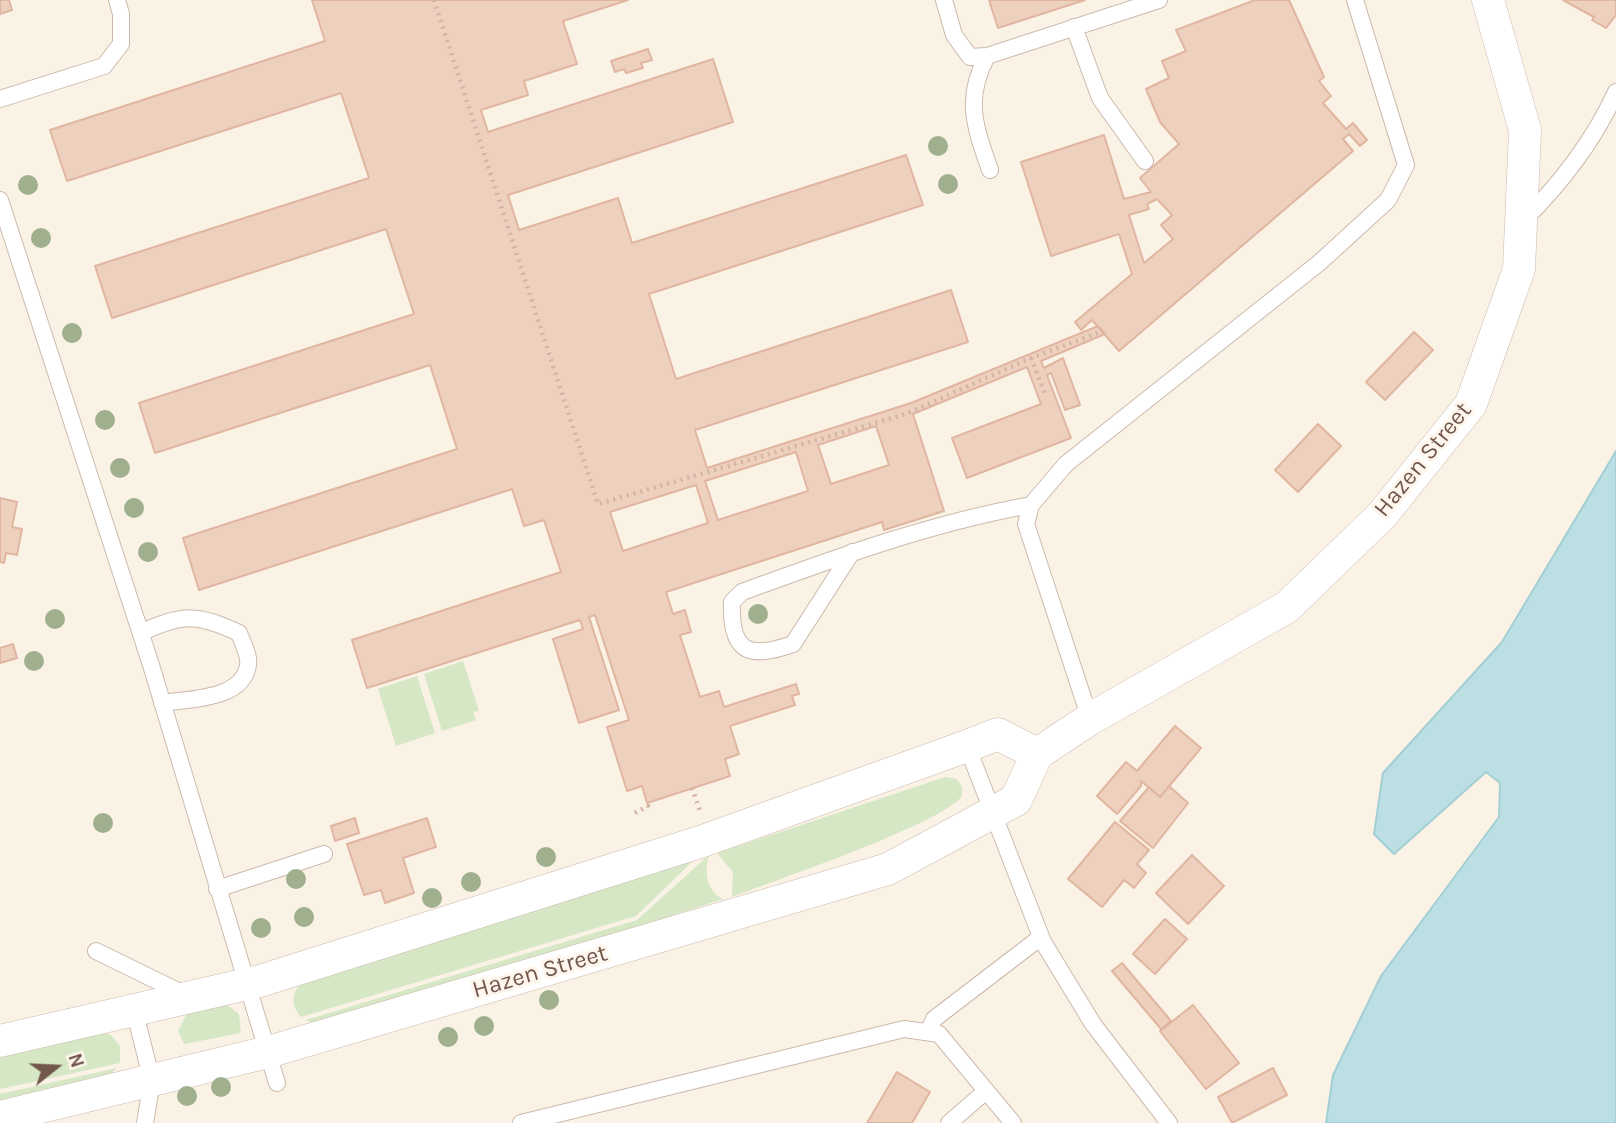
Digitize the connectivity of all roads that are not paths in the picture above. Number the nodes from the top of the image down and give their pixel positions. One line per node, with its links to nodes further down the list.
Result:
1 (117, 0): 9 (lane)
2 (944, 0): 7 (lane)
3 (1159, 0): 6 (lane)
4 (1355, 0): 14 (lane)
5 (1488, 0): 13 (street, Hazen Street)
6 (1074, 27): 7 (lane); 10 (lane)
7 (987, 56): 11 (lane)
8 (1616, 92): 13 (lane)
9 (0, 99)
10 (1145, 161)
11 (990, 170)
12 (0, 200): 16 (lane)
13 (1521, 223): 18 (street, Hazen Street)
14 (1031, 505): 15 (lane); 18 (lane)
15 (852, 552): 15 (lane)
16 (141, 633): 17 (lane); 17 (lane)
17 (162, 703): 23 (lane)
18 (1090, 719): 20 (street, Hazen Street)
19 (967, 746): 20 (street); 21 (lane); 26 (street)
20 (1037, 754): 21 (street, Hazen Street)
21 (991, 813): 24 (lane); 31 (street, Hazen Street)
22 (324, 854): 23 (lane)
23 (217, 889): 26 (lane)
24 (1041, 937): 29 (lane); 40 (lane)
25 (96, 951): 27 (lane)
26 (247, 985): 27 (street); 31 (lane)
27 (188, 996): 28 (street)
28 (134, 1009): 30 (street); 32 (lane)
29 (928, 1032): 34 (lane); 37 (lane)
30 (0, 1041)
31 (268, 1052): 32 (street, Hazen Street); 33 (lane)
32 (152, 1081): 35 (street, Hazen Street); 36 (lane)
33 (277, 1083)
34 (986, 1091): 38 (lane); 39 (lane)
35 (0, 1118)
36 (145, 1123)
37 (521, 1123)
38 (949, 1123)
39 (1013, 1123)
40 (1169, 1123)

